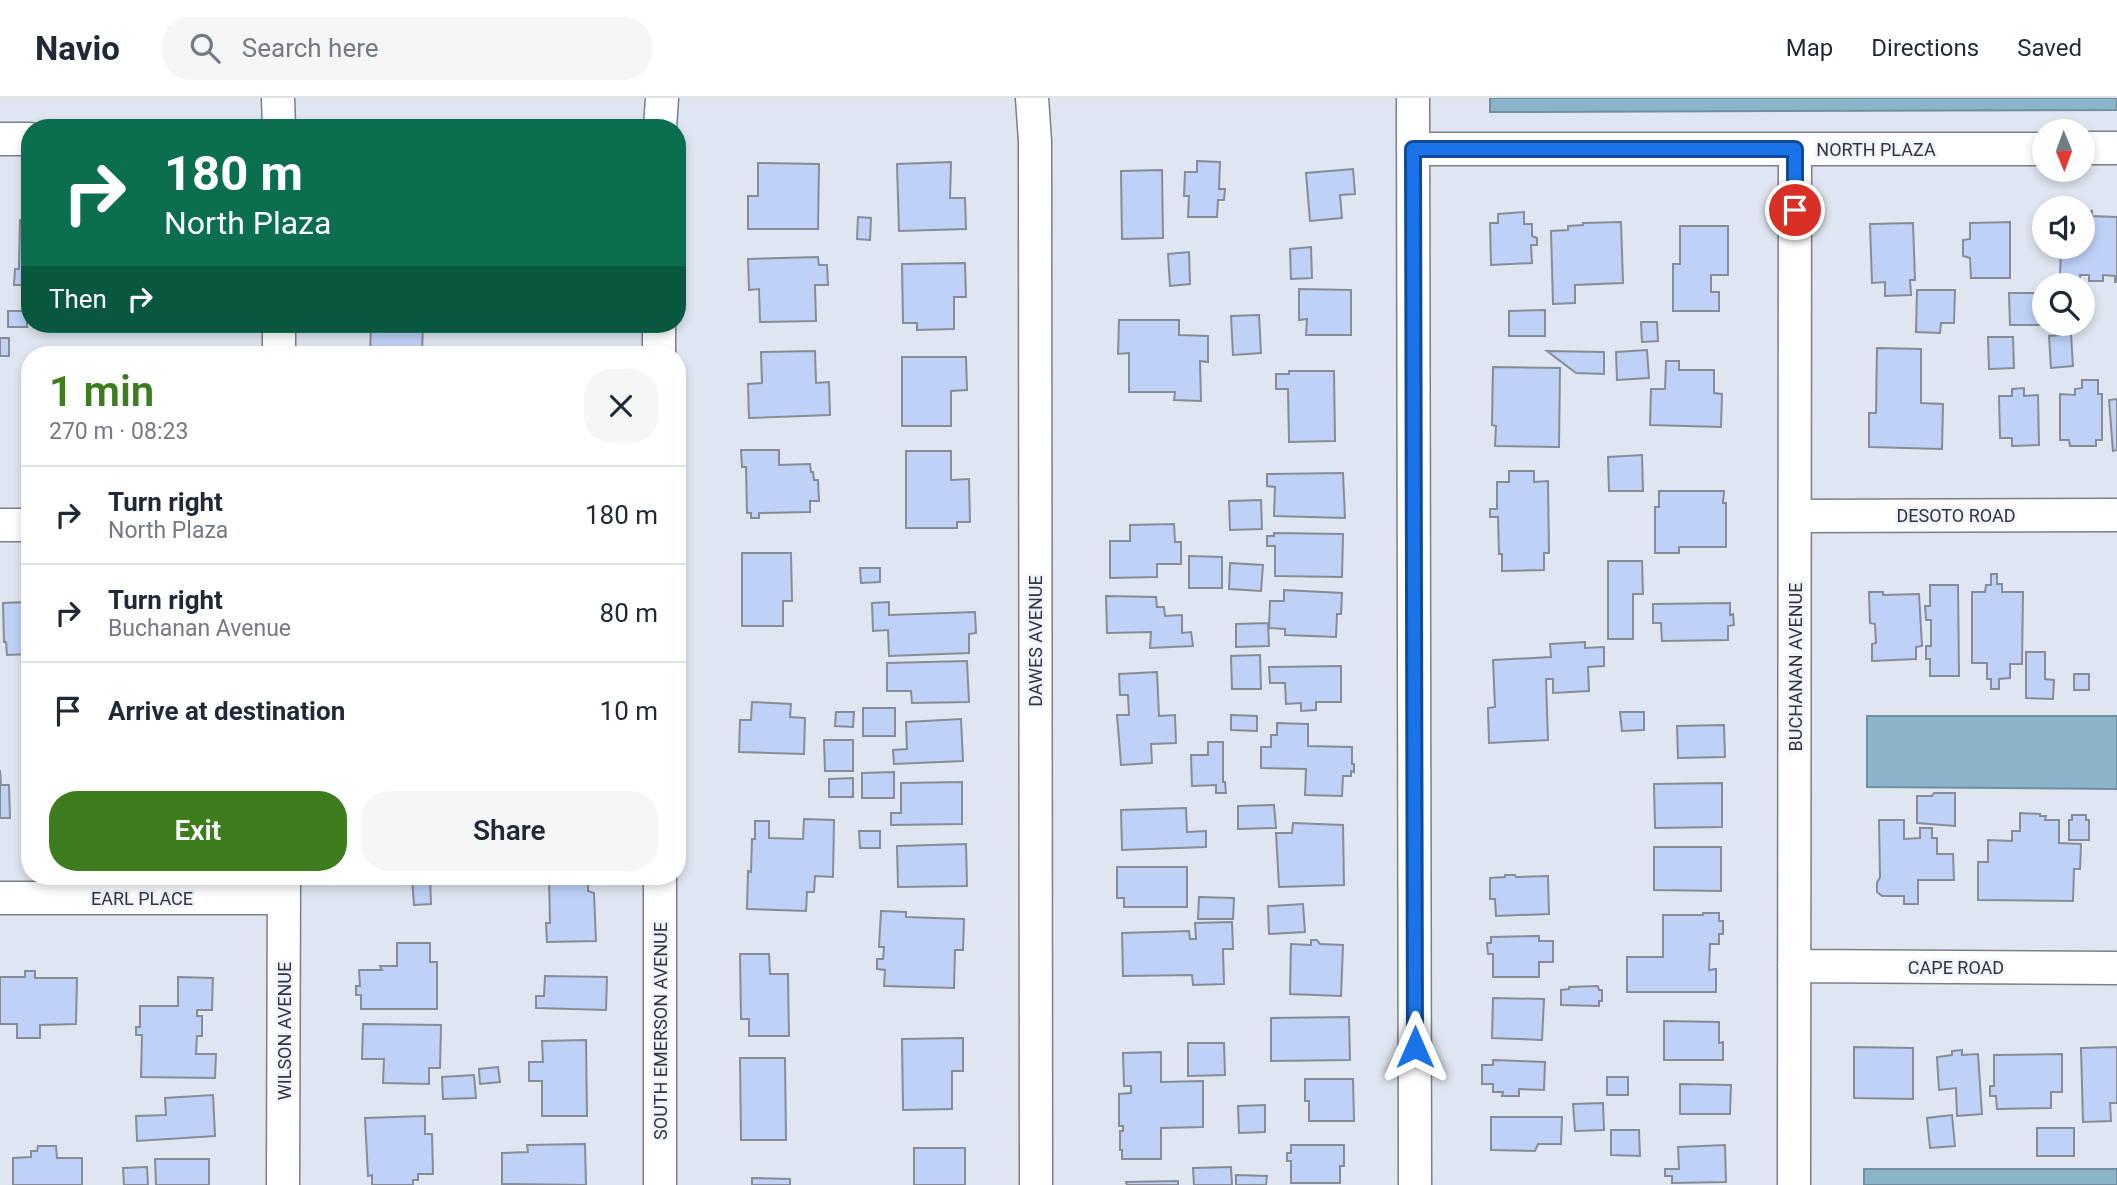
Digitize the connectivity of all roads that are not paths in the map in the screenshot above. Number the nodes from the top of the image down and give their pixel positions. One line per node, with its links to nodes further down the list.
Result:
1 (278, 98): 5 (street)
2 (662, 98): 6 (street)
3 (1031, 98): 25 (street, DAWES AVENUE)
4 (1413, 98): 11 (street)
5 (279, 119)
6 (661, 119)
7 (0, 139): 8 (street)
8 (21, 139)
9 (2095, 148): 10 (street)
10 (2117, 148)
11 (1413, 149): 12 (street, NORTH PLAZA); 26 (street)
12 (1795, 149): 13 (street, NORTH PLAZA); 15 (street, BUCHANAN AVENUE)
13 (2032, 149)
14 (2117, 515): 15 (street, DESOTO ROAD)
15 (1795, 516): 21 (street, BUCHANAN AVENUE)
16 (0, 525): 17 (street)
17 (21, 525)
18 (660, 885): 24 (street, SOUTH EMERSON AVENUE)
19 (284, 888): 20 (street, EARL PLACE); 23 (street, WILSON AVENUE)
20 (0, 898)
21 (1794, 966): 22 (street, CAPE ROAD); 27 (street, BUCHANAN AVENUE)
22 (2117, 968)
23 (283, 1185)
24 (660, 1185)
25 (1036, 1185)
26 (1415, 1185)
27 (1794, 1185)

